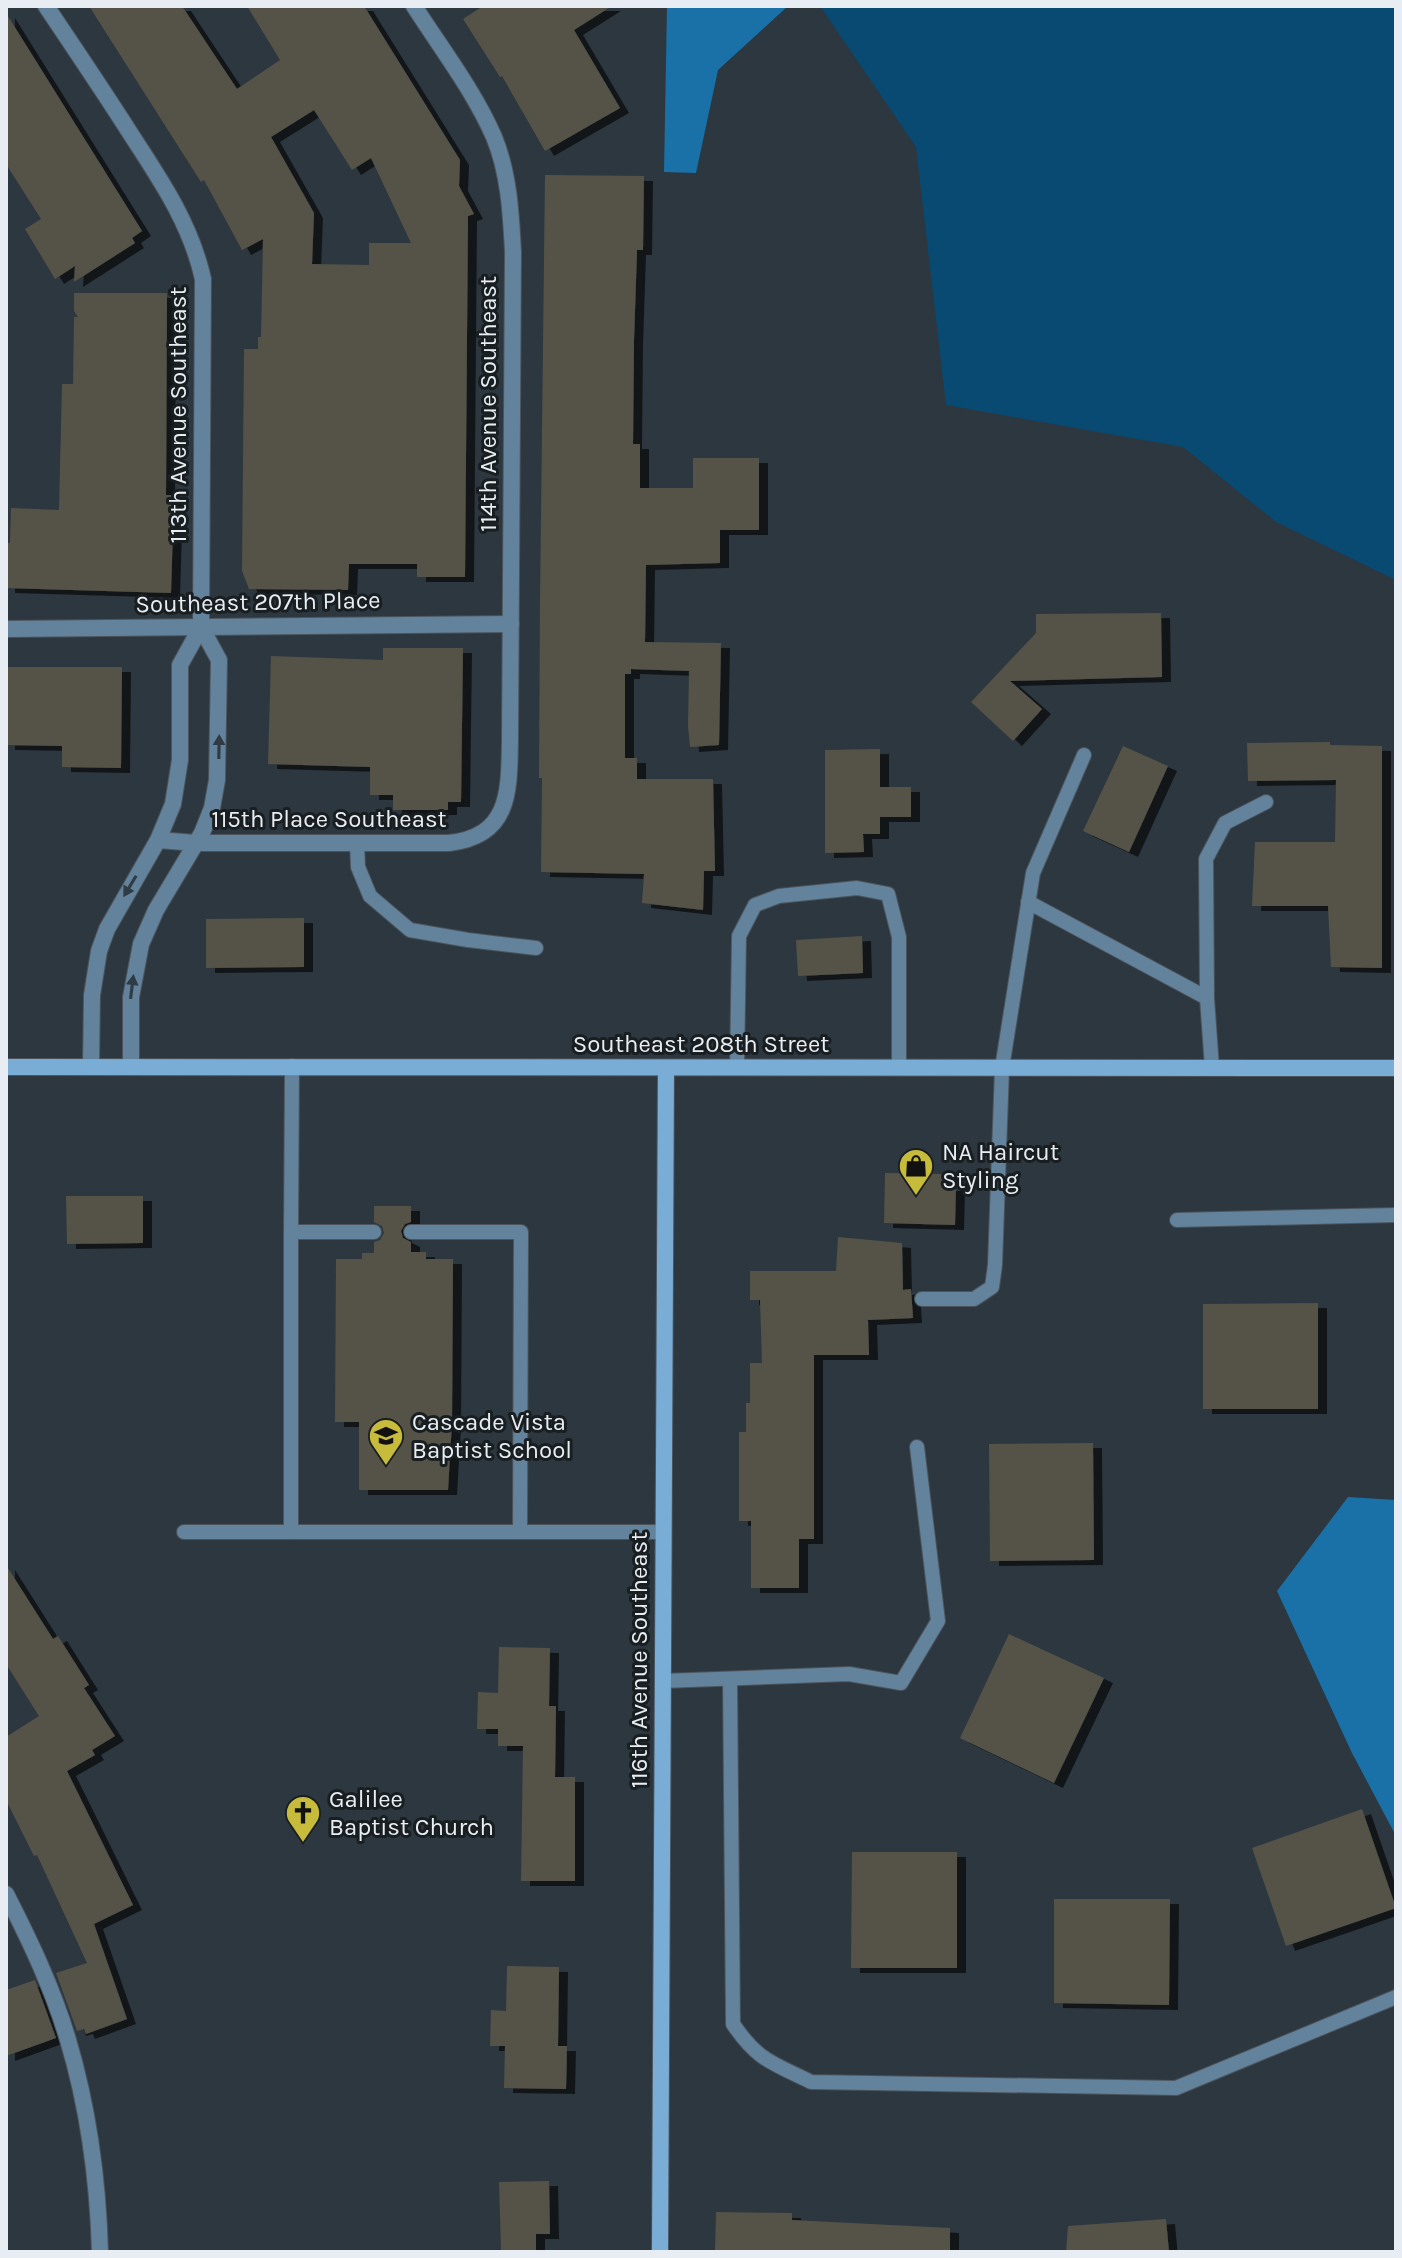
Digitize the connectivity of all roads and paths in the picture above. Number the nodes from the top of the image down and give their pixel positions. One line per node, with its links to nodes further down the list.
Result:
1 (46, 6): 4 (street, 113th Avenue Southeast)
2 (414, 6): 3 (street, 114th Avenue Southeast)
3 (511, 624): 4 (street, Southeast 207th Place); 8 (street, 114th Avenue Southeast)
4 (201, 627): 5 (street, Southeast 207th Place); 9 (street, 113th Avenue Southeast); 10 (street, 113th Avenue Southeast, one-way to 4)
5 (6, 629)
6 (1084, 755): 12 (lane)
7 (1266, 802): 14 (lane)
8 (495, 825): 11 (street, 115th Place Southeast)
9 (158, 840): 10 (street, 115th Place Southeast); 16 (street, 113th Avenue Southeast, one-way to 16)
10 (196, 843): 11 (street, 115th Place Southeast); 15 (street, 113th Avenue Southeast, one-way to 10)
11 (357, 843): 13 (lane)
12 (1028, 902): 14 (lane); 22 (lane)
13 (536, 948)
14 (1207, 998): 23 (lane)
15 (131, 1065): 16 (main road, Southeast 208th Street); 17 (main road, Southeast 208th Street)
16 (91, 1066): 18 (main road, Southeast 208th Street)
17 (292, 1066): 19 (main road, Southeast 208th Street); 27 (lane)
18 (6, 1067)
19 (666, 1068): 20 (main road, Southeast 208th Street); 35 (main road, 116th Avenue Southeast)
20 (737, 1068): 21 (main road, Southeast 208th Street); 21 (lane)
21 (899, 1068): 22 (main road, Southeast 208th Street)
22 (1002, 1068): 23 (main road, Southeast 208th Street); 30 (lane)
23 (1212, 1068): 24 (main road, Southeast 208th Street)
24 (1396, 1068)
25 (1396, 1215): 26 (lane)
26 (1177, 1220)
27 (291, 1232): 28 (lane); 33 (lane)
28 (374, 1232)
29 (411, 1232): 34 (lane)
30 (922, 1299)
31 (917, 1447): 36 (lane)
32 (184, 1532): 33 (lane)
33 (291, 1532): 34 (lane)
34 (520, 1532): 35 (lane)
35 (664, 1532): 37 (main road, 116th Avenue Southeast)
36 (730, 1679): 37 (lane); 39 (lane)
37 (663, 1681): 41 (main road, 116th Avenue Southeast)
38 (6, 1894): 40 (street)
39 (1396, 1997)
40 (100, 2252)
41 (660, 2252)

